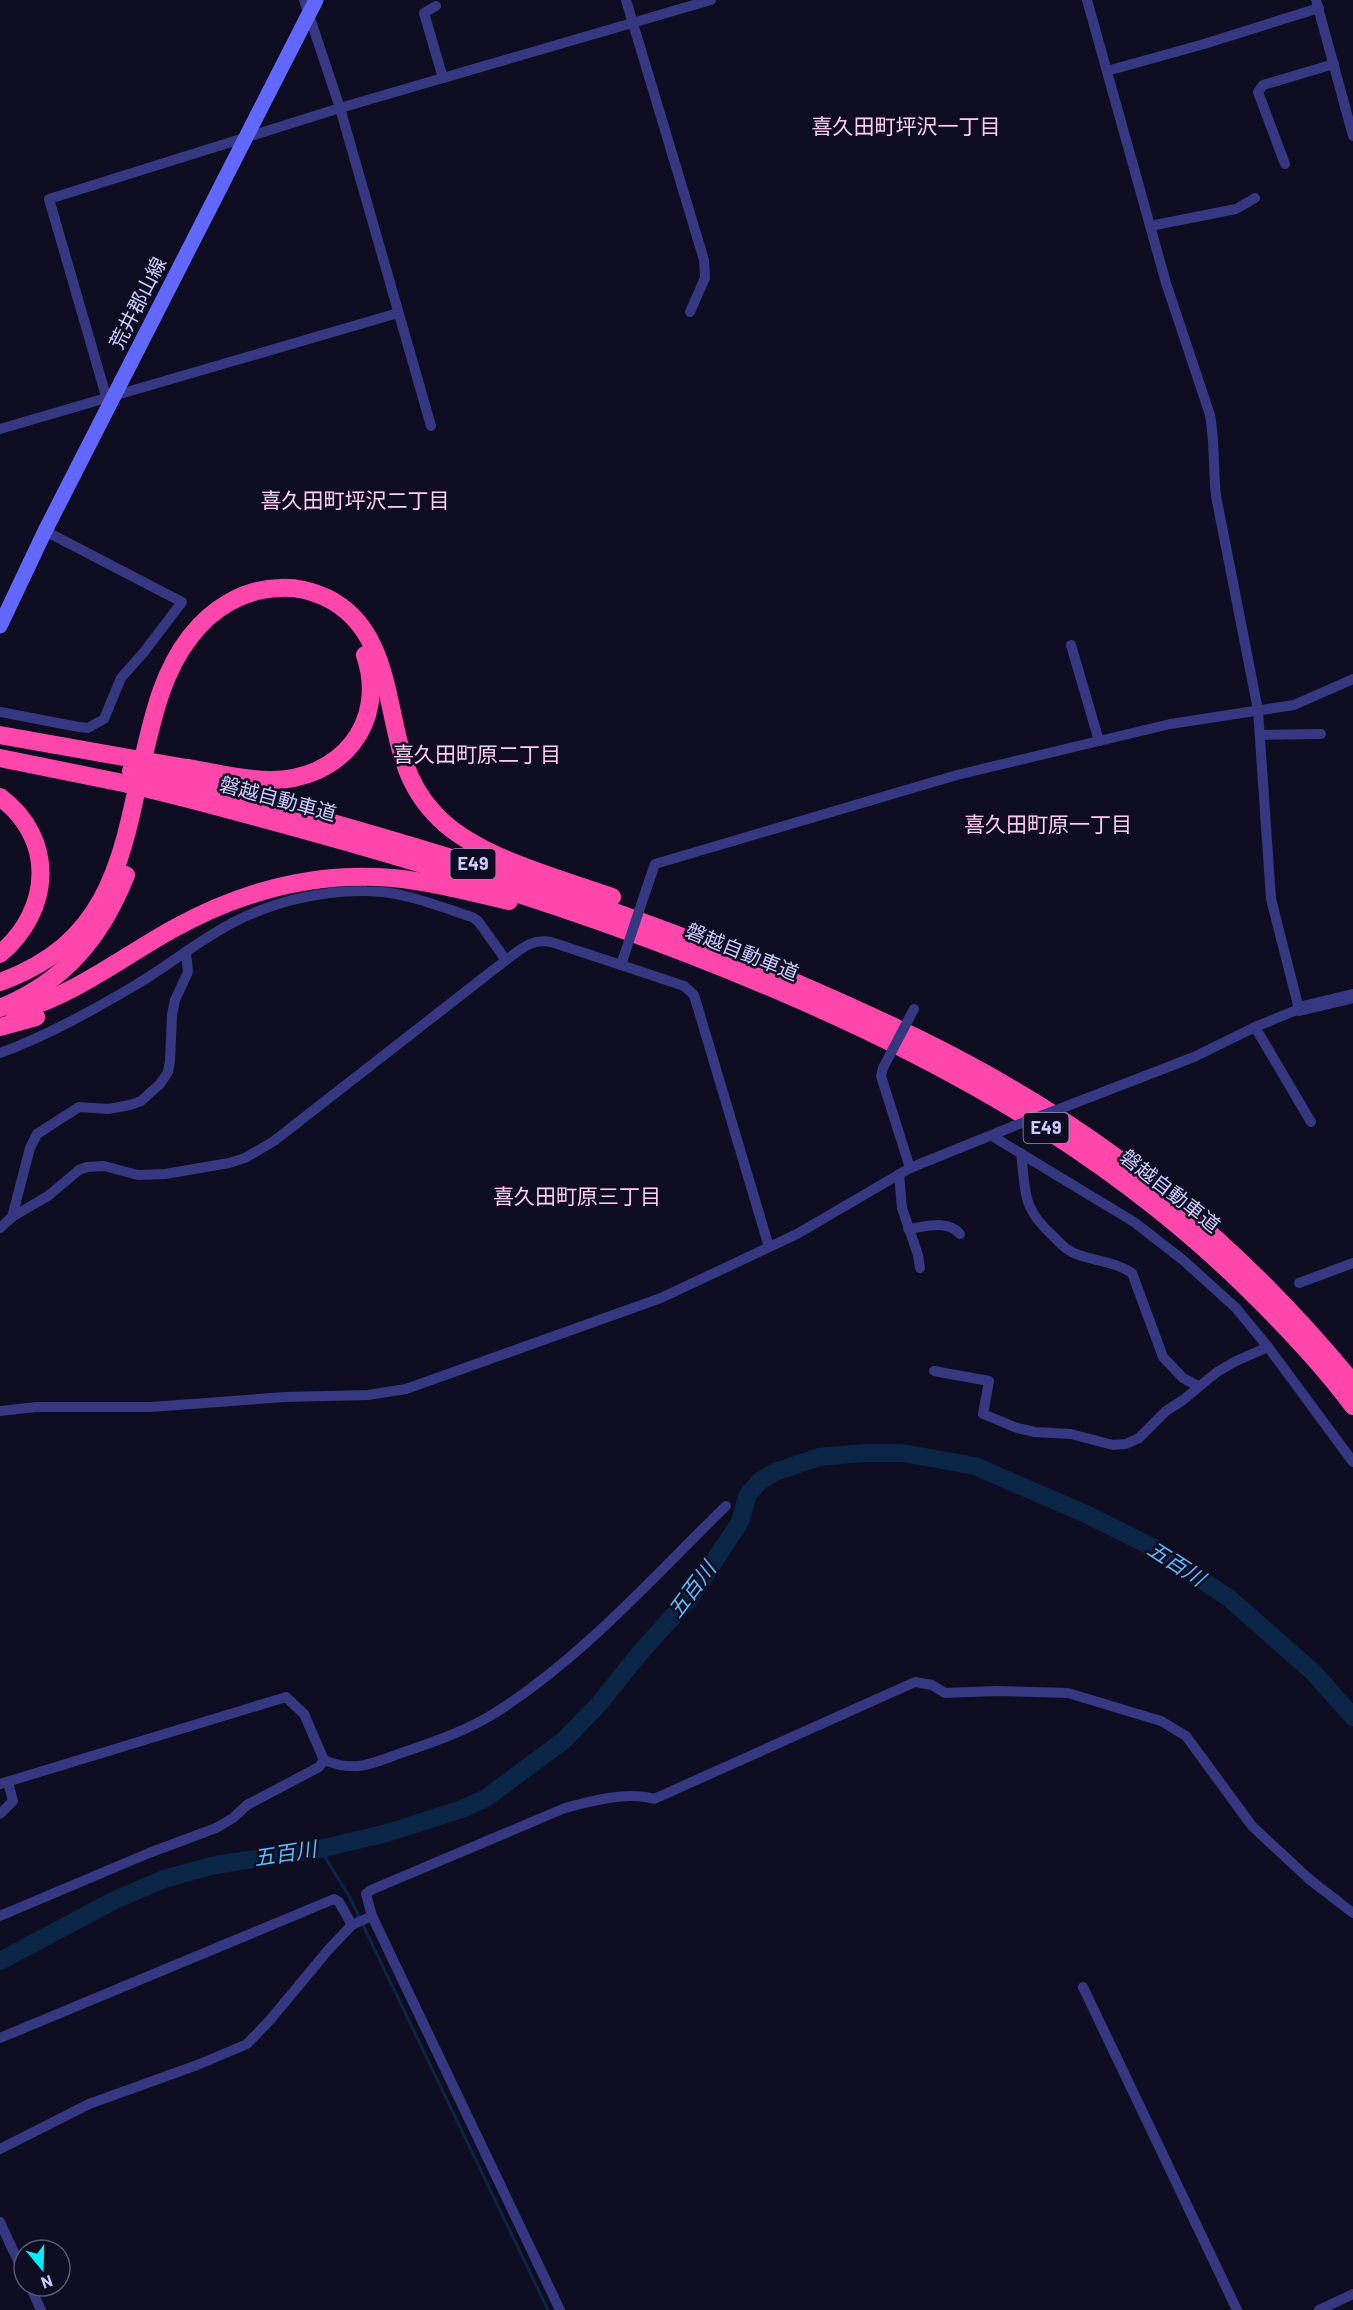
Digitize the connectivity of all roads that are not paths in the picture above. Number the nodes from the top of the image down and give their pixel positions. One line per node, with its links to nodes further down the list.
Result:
1 (626, 0): 7 (street)
2 (711, 0): 7 (street)
3 (1087, 0): 9 (street)
4 (310, 4): 11 (street); 13 (main road, 荒井郡山線)
5 (1317, 4): 8 (street); 9 (street)
6 (436, 6): 10 (street)
7 (633, 24): 10 (street); 17 (street)
8 (1334, 64): 12 (street); 14 (street)
9 (1107, 71): 16 (street)
10 (443, 78): 11 (street)
11 (340, 108): 13 (street); 18 (street)
12 (1353, 136)
13 (247, 137): 19 (main road, 荒井郡山線); 19 (street)
14 (1285, 164)
15 (1255, 198): 16 (street)
16 (1150, 226): 26 (street)
17 (690, 312)
18 (398, 313): 19 (street); 20 (street)
19 (111, 395): 21 (street); 22 (main road, 荒井郡山線)
20 (431, 426)
21 (0, 429)
22 (45, 531): 23 (main road, 荒井郡山線); 27 (street)
23 (0, 626)
24 (1071, 645): 31 (street)
25 (1353, 679): 26 (street)
26 (1258, 710): 30 (street); 31 (street)
27 (0, 712)
28 (1321, 734): 30 (street)
29 (0, 735): 34 (highway)
30 (1260, 735): 50 (street)
31 (1099, 741): 43 (street, bridge)
32 (0, 742): 34 (highway, 磐越自動車道 / E49)
33 (0, 758): 34 (highway, 磐越自動車道 / E49)
34 (131, 771): 35 (highway, bridge); 35 (highway, 磐越自動車道 / E49, bridge)
35 (184, 782): 39 (highway, 磐越自動車道 / E49); 44 (highway, 磐越自動車道 / E49); 49 (highway)
36 (0, 797): 41 (highway)
37 (125, 838): 44 (highway); 45 (highway); 46 (highway)
38 (208, 912): 39 (highway); 51 (highway); 52 (highway)
39 (672, 948): 72 (highway, 磐越自動車道 / E49)
40 (186, 952): 42 (street); 54 (street); 60 (street)
41 (0, 954)
42 (506, 960): 43 (street); 60 (street)
43 (622, 962): 64 (street)
44 (754, 965): 70 (highway, 磐越自動車道 / E49)
45 (0, 972)
46 (0, 982)
47 (1353, 996): 50 (street)
48 (915, 1006): 58 (street, bridge)
49 (0, 1008)
50 (1299, 1009): 53 (street)
51 (0, 1015)
52 (0, 1027)
53 (1255, 1028): 55 (street); 56 (street, bridge)
54 (0, 1053)
55 (1311, 1122)
56 (992, 1136): 57 (street); 58 (street)
57 (1021, 1153): 68 (street); 71 (street)
58 (910, 1168): 59 (street)
59 (899, 1174): 62 (street); 64 (street)
60 (12, 1217): 61 (street)
61 (0, 1228)
62 (908, 1229): 63 (street); 66 (street)
63 (960, 1234)
64 (769, 1247): 73 (street)
65 (1353, 1263): 67 (street)
66 (920, 1268)
67 (1299, 1283)
68 (1268, 1347): 71 (street); 74 (street)
69 (934, 1371): 71 (street)
70 (1353, 1383)
71 (1198, 1386)
72 (1353, 1406)
73 (0, 1411)
74 (1353, 1462)
75 (726, 1506): 76 (street)
76 (324, 1760): 77 (street); 80 (street)
77 (4, 1783): 78 (street)
78 (0, 1814)
79 (1353, 1913): 81 (street)
80 (0, 1916)
81 (362, 1920): 83 (street); 84 (street); 88 (street)
82 (1083, 1987): 89 (street)
83 (0, 2038)
84 (0, 2149)
85 (0, 2222): 86 (street)
86 (12, 2248)
87 (1353, 2294): 90 (street)
88 (560, 2310)
89 (1237, 2310)
90 (1320, 2310)

